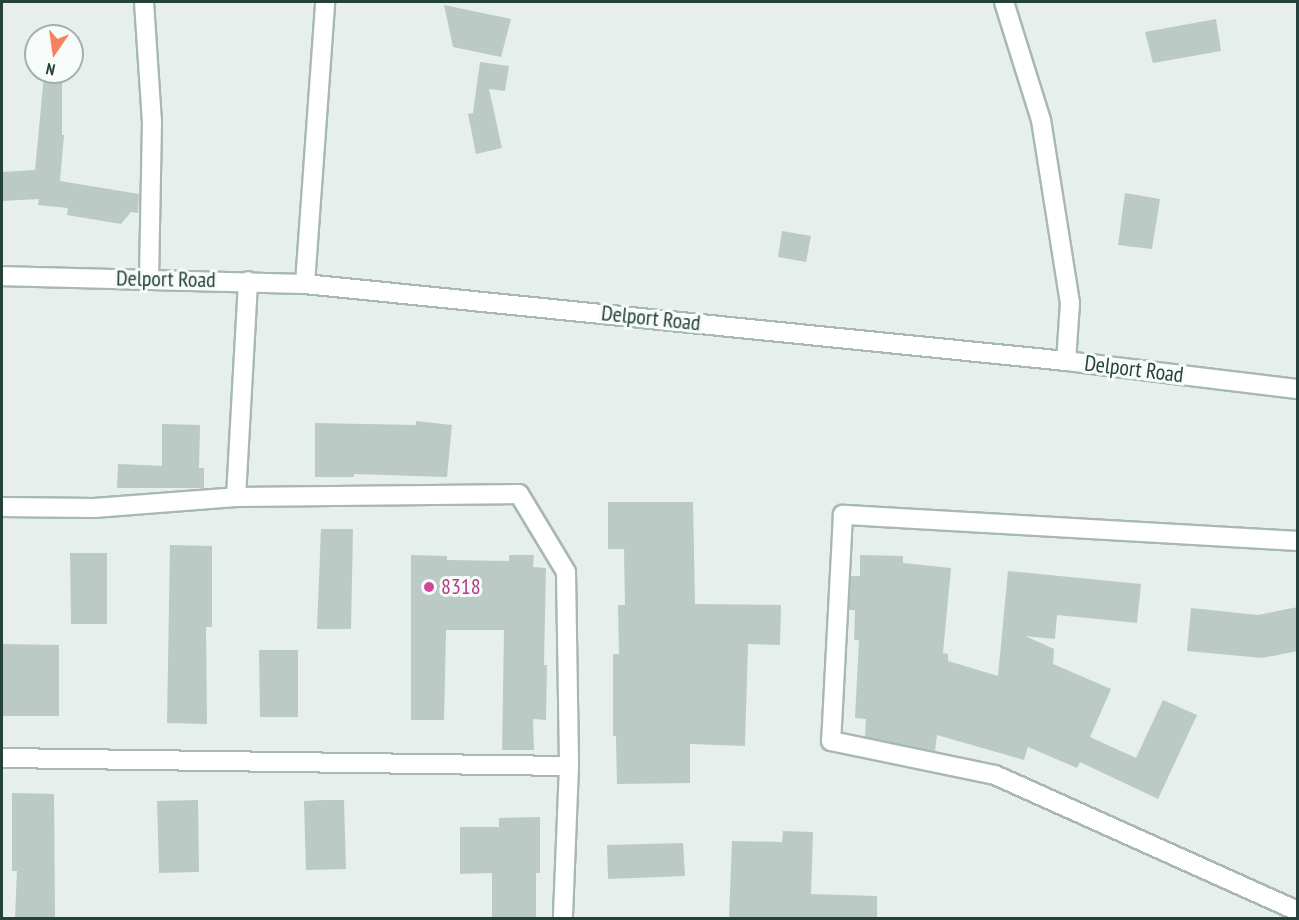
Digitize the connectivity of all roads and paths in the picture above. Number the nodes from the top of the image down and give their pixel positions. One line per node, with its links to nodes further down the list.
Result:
1 (144, 2): 5 (street)
2 (326, 2): 7 (street)
3 (1004, 2): 8 (street)
4 (2, 276): 5 (street, Delport Road)
5 (149, 280): 6 (street, Delport Road)
6 (248, 281): 7 (street, Delport Road); 10 (street)
7 (304, 284): 8 (street, Delport Road)
8 (1066, 361): 9 (street, Delport Road)
9 (1298, 389)
10 (236, 497): 11 (street); 14 (street)
11 (2, 507)
12 (1298, 541): 15 (street)
13 (2, 758): 14 (street)
14 (569, 766): 16 (street)
15 (1298, 911)
16 (562, 918)

